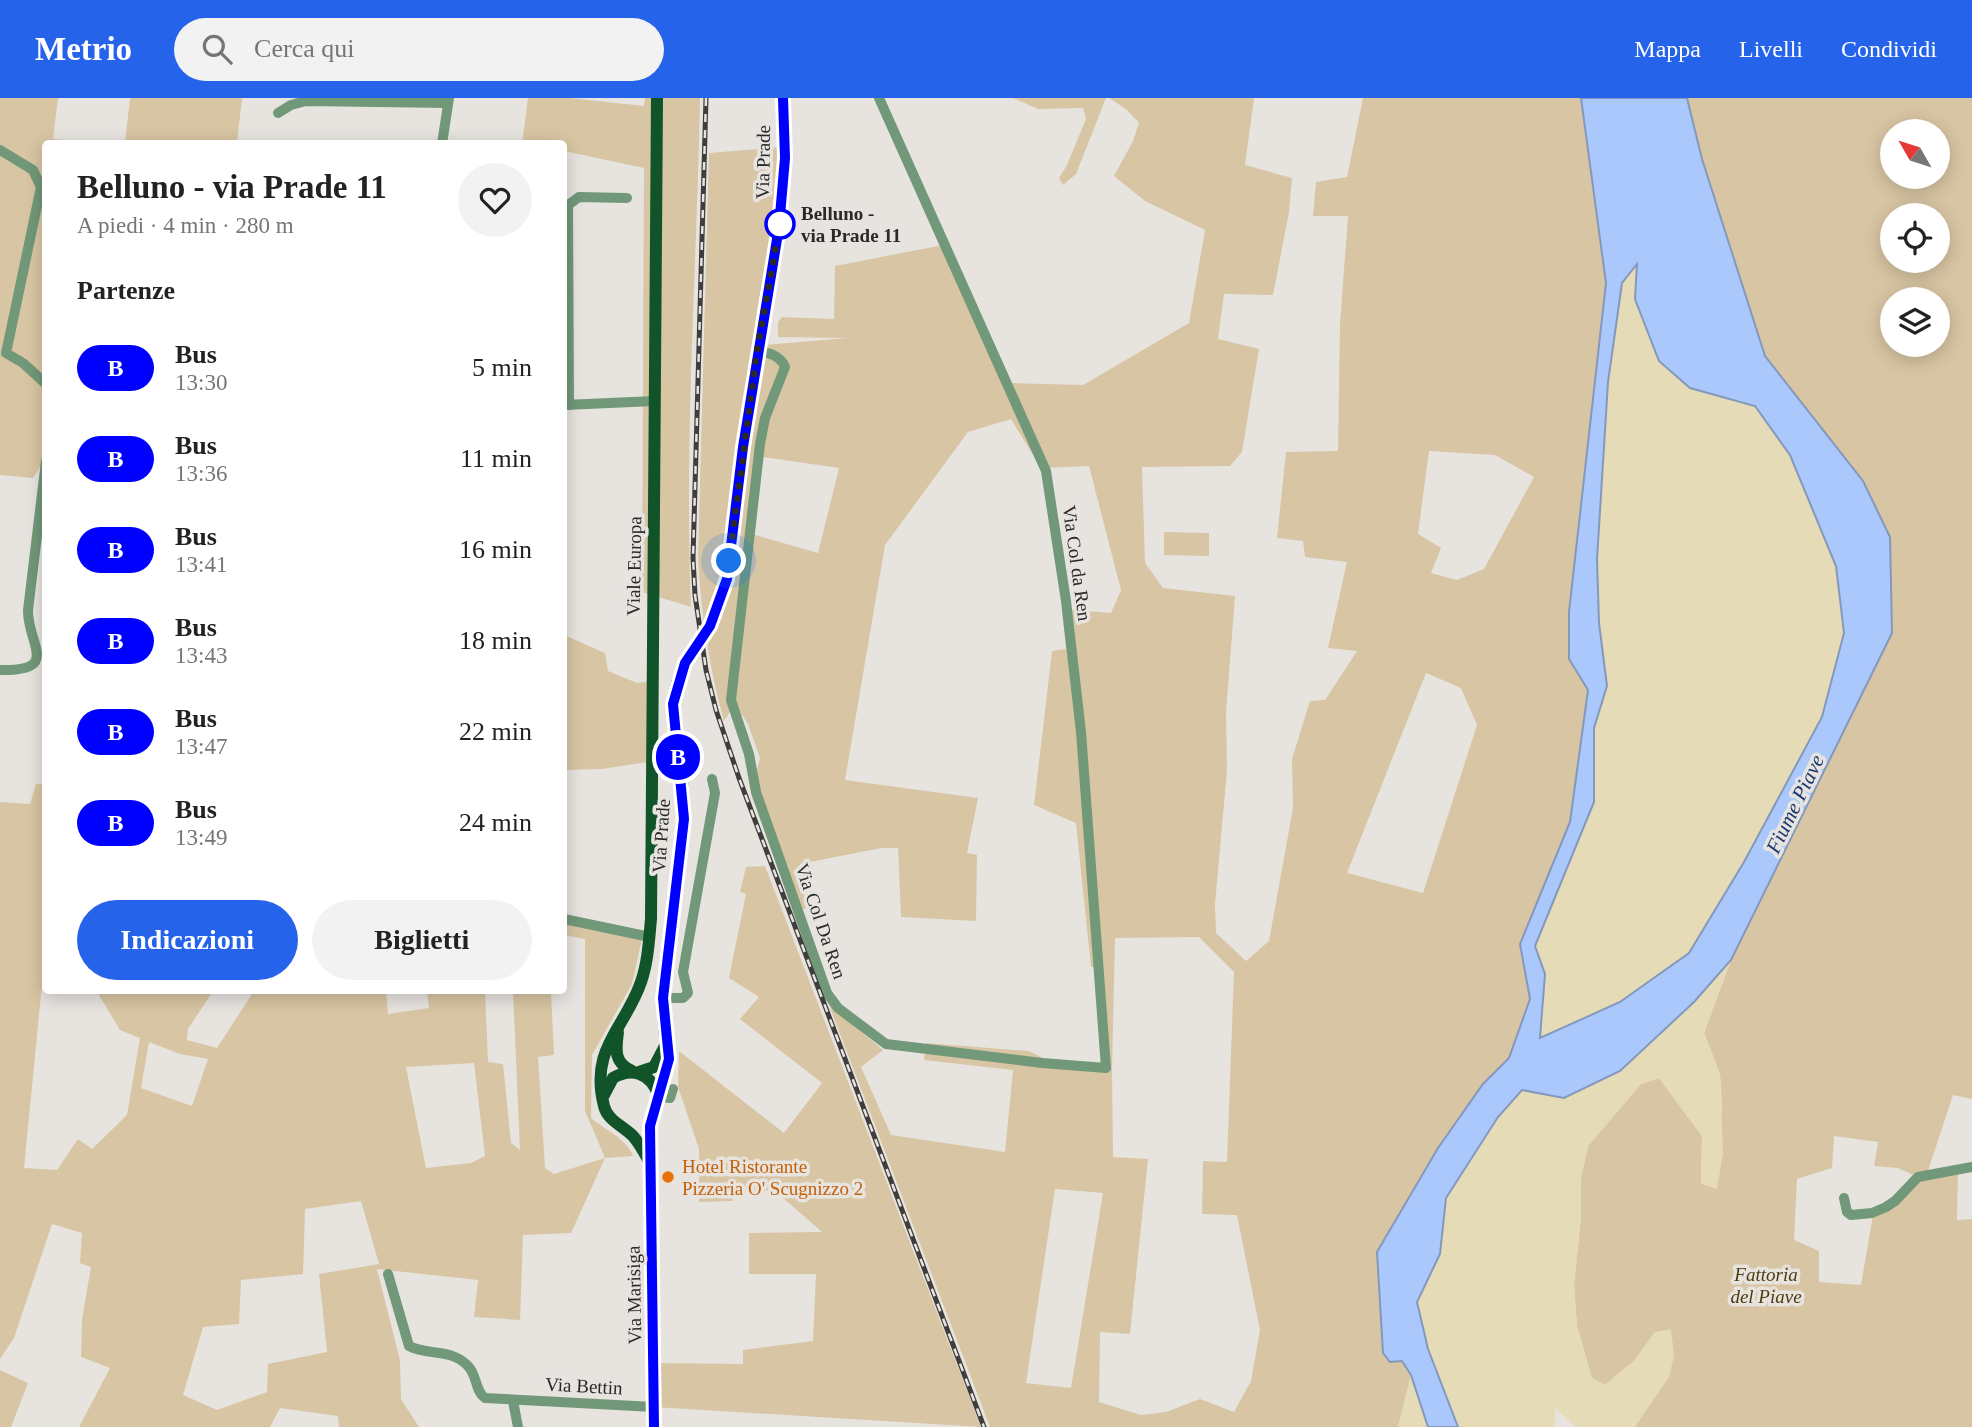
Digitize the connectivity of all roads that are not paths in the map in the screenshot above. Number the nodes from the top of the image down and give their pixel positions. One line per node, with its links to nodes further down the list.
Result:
1 (657, 98): 13 (main road, Viale Europa)
2 (783, 98): 10 (main road, Via Prade)
3 (880, 98): 23 (street, Via Col da Ren)
4 (448, 101): 5 (street); 6 (street)
5 (278, 113)
6 (443, 140)
7 (0, 150): 11 (street)
8 (627, 198): 9 (street)
9 (567, 201)
10 (757, 351): 20 (main road, Via Prade, bridge); 23 (street, Via Col Da Ren)
11 (3, 352): 12 (street)
12 (42, 380)
13 (654, 401): 14 (street); 19 (main road, Viale Europa)
14 (567, 405)
15 (42, 494): 16 (street)
16 (0, 670)
17 (712, 779): 20 (street)
18 (567, 920): 19 (street)
19 (650, 937): 21 (main road, Viale Europa)
20 (663, 998): 22 (main road, Via Prade)
21 (618, 1028): 24 (main road); 26 (main road, Viale Europa)
22 (666, 1044): 24 (main road); 27 (main road, Via Prade)
23 (1106, 1068)
24 (635, 1072): 26 (main road); 27 (main road)
25 (673, 1089): 27 (street)
26 (603, 1096): 29 (main road)
27 (658, 1096): 28 (main road, Via Marisiga)
28 (653, 1116): 29 (main road); 30 (main road, Via Marisiga)
29 (622, 1125): 30 (main road)
30 (650, 1163): 35 (main road, Via Marisiga)
31 (1972, 1167): 32 (street)
32 (1844, 1198)
33 (388, 1274): 34 (street, Via Bettin)
34 (513, 1401): 35 (street, Via Bettin); 36 (street)
35 (654, 1407): 37 (main road, Via Marisiga)
36 (518, 1427)
37 (654, 1427)

